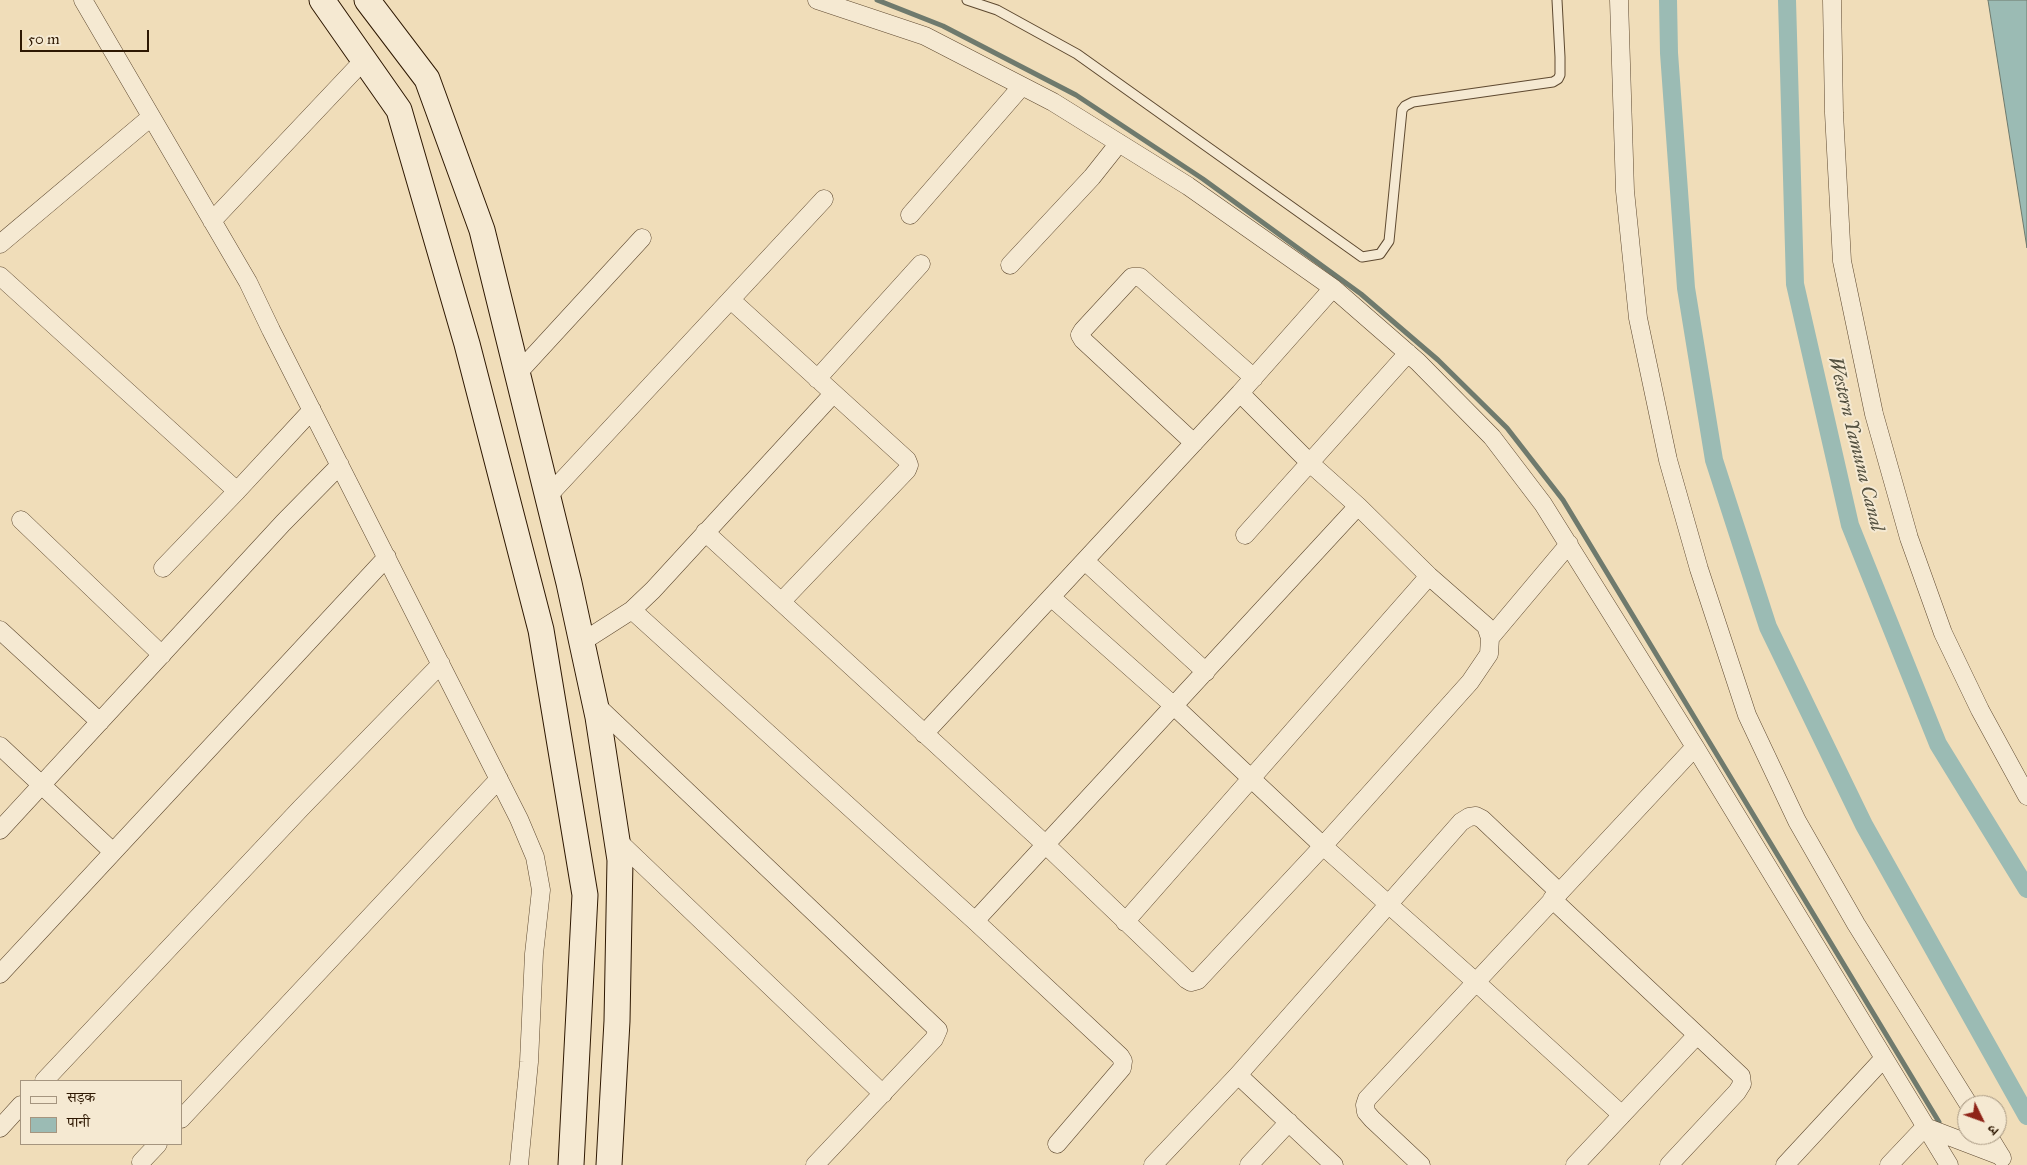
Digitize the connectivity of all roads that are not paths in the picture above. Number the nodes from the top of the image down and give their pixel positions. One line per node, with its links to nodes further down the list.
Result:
1 (322, 0): 9 (street)
2 (366, 0): 24 (street)
3 (817, 0): 10 (street)
4 (967, 0): 5 (lane)
5 (1557, 0)
6 (1619, 0): 79 (street)
7 (1832, 0): 62 (street)
8 (83, 2): 11 (street)
9 (364, 60): 15 (street); 93 (street)
10 (1022, 86): 12 (street); 14 (street)
11 (151, 116): 15 (street); 17 (street)
12 (1118, 143): 19 (street); 21 (street)
13 (824, 199): 22 (street)
14 (910, 215)
15 (212, 221): 29 (street)
16 (642, 238): 24 (street)
17 (0, 244)
18 (921, 264): 26 (street)
19 (1010, 265)
20 (0, 276): 33 (street)
21 (1333, 288): 23 (street); 25 (street)
22 (731, 300): 26 (street); 34 (street)
23 (1408, 352): 31 (street); 39 (street)
24 (517, 374): 34 (street)
25 (1254, 378): 27 (street); 30 (street)
26 (817, 379): 28 (street)
27 (1240, 393): 30 (street); 31 (street)
28 (833, 394): 37 (street); 45 (street)
29 (312, 410): 32 (street); 33 (street)
30 (1194, 443): 41 (street)
31 (1311, 464): 35 (street); 38 (street)
32 (340, 465): 40 (street); 50 (street)
33 (237, 492): 42 (street)
34 (547, 497): 49 (street)
35 (1358, 506): 43 (street); 52 (street)
36 (21, 520): 50 (street)
37 (705, 532): 45 (street); 46 (street)
38 (1246, 535)
39 (1569, 544): 48 (street); 58 (street)
40 (387, 557): 51 (street); 67 (street)
41 (1085, 561): 44 (street); 52 (street)
42 (163, 568)
43 (1429, 576): 48 (street); 59 (street)
44 (1051, 597): 54 (street); 56 (street)
45 (782, 601): 56 (street)
46 (632, 610): 49 (street); 70 (street)
47 (0, 630): 55 (street)
48 (1490, 638): 66 (street)
49 (582, 642): 53 (street)
50 (162, 655): 55 (street)
51 (441, 664): 60 (street); 77 (street)
52 (1206, 672): 54 (street)
53 (595, 704): 64 (street); 78 (street)
54 (1174, 706): 59 (street); 65 (street)
55 (100, 722): 61 (street)
56 (924, 734): 65 (street)
57 (0, 746): 61 (street)
58 (1695, 747): 68 (street); 75 (street)
59 (1250, 778): 66 (street); 71 (street)
60 (499, 779): 82 (street); 92 (street)
61 (42, 784): 63 (street); 67 (street)
62 (2027, 796)
63 (0, 830)
64 (616, 839): 78 (street); 94 (street)
65 (1045, 844): 70 (street); 71 (street)
66 (1323, 846): 69 (street); 71 (street)
67 (114, 852): 72 (street)
68 (1556, 895): 69 (street); 73 (street); 74 (street)
69 (1390, 904): 73 (street); 76 (street)
70 (975, 921): 86 (street)
71 (1125, 922)
72 (0, 974)
73 (1477, 983): 81 (street); 98 (street)
74 (1697, 1035): 81 (street); 100 (street)
75 (1884, 1058): 84 (street); 101 (street)
76 (1238, 1075): 83 (street); 95 (street)
77 (45, 1080)
78 (883, 1094): 90 (street)
79 (1963, 1095)
80 (20, 1106): 85 (street)
81 (1622, 1115): 99 (street)
82 (182, 1118)
83 (1289, 1122): 96 (street); 97 (street)
84 (1925, 1127): 89 (street); 102 (street); 103 (street)
85 (0, 1128)
86 (1057, 1144)
87 (157, 1145): 91 (street)
88 (1994, 1145): 89 (street)
89 (2003, 1160)
90 (826, 1161)
91 (142, 1162)
92 (519, 1165)
93 (572, 1165)
94 (609, 1165)
95 (1153, 1165)
96 (1249, 1165)
97 (1334, 1165)
98 (1421, 1165)
99 (1575, 1165)
100 (1669, 1165)
101 (1785, 1165)
102 (1889, 1165)
103 (1949, 1165)

